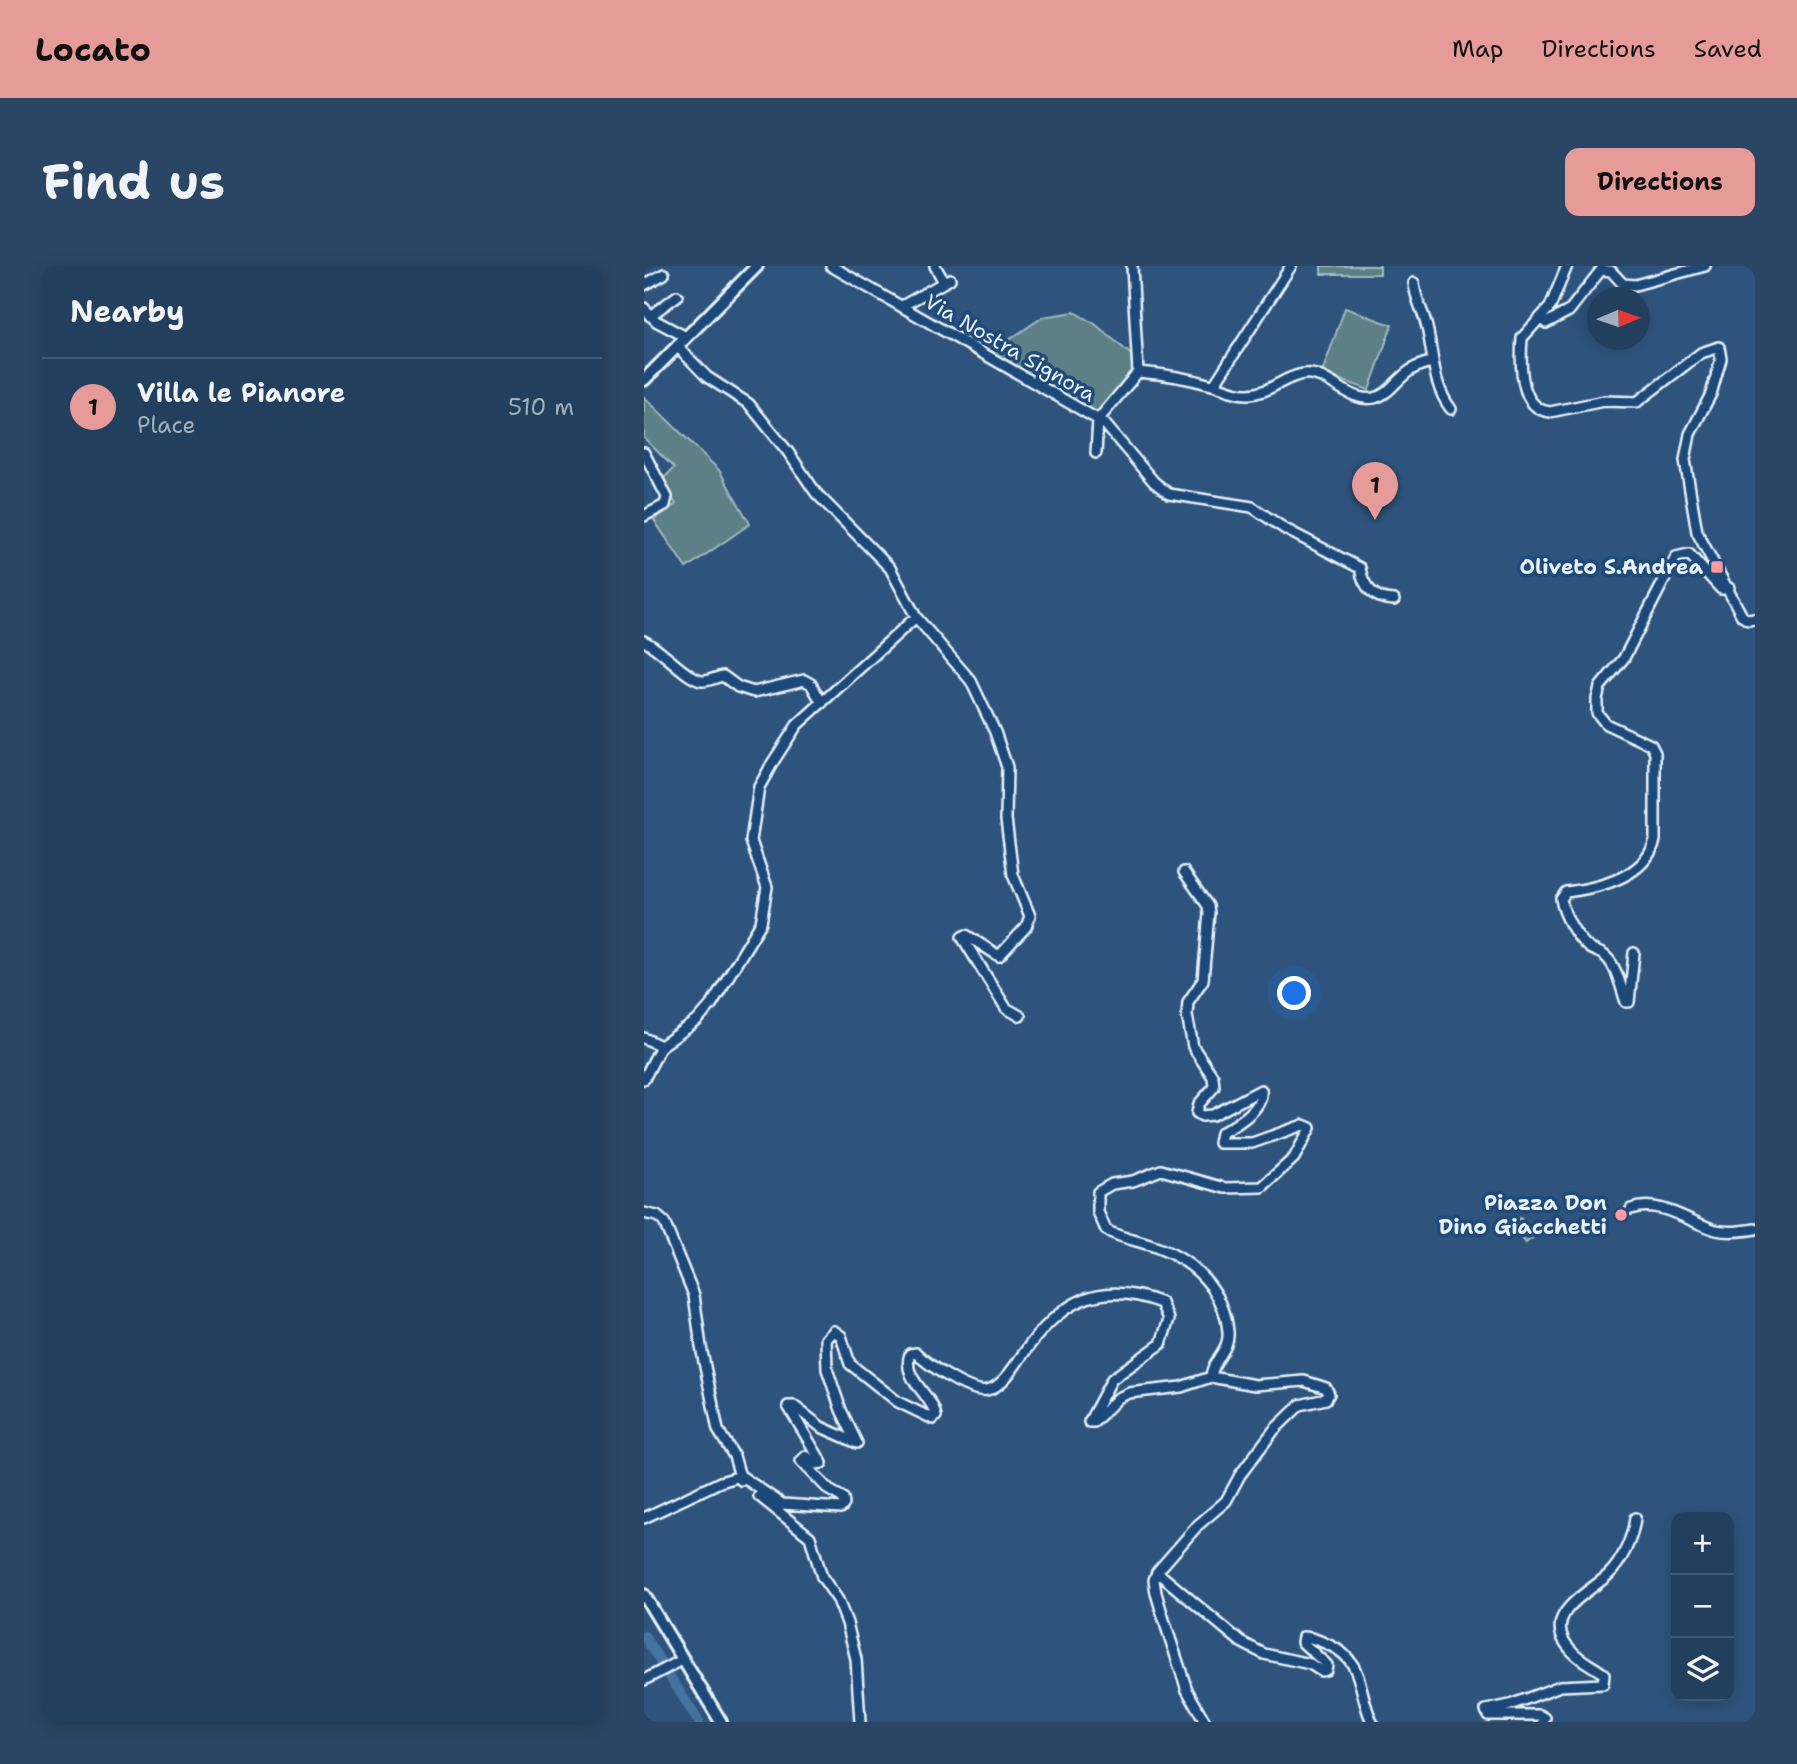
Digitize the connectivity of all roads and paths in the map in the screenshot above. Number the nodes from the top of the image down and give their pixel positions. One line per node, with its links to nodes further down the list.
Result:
1 (757, 266): 15 (main road)
2 (831, 266): 12 (street, Via Nostra Signora)
3 (935, 266): 12 (street)
4 (1132, 266): 18 (street)
5 (1291, 266): 20 (street)
6 (1567, 266): 14 (street)
7 (1705, 266): 14 (street)
8 (664, 274): 10 (street)
9 (1414, 283): 17 (street)
10 (644, 285)
11 (674, 295): 13 (street)
12 (902, 306): 22 (street, Via Nostra Signora)
13 (647, 312): 15 (street)
14 (1541, 319): 26 (street)
15 (686, 337): 16 (main road)
16 (677, 346): 19 (main road); 28 (street)
17 (1432, 362): 20 (street); 21 (street)
18 (1138, 372): 20 (street); 22 (street)
19 (644, 380)
20 (1214, 385)
21 (1451, 409)
22 (1098, 420): 24 (street); 27 (street, Via Nostra Signora)
23 (644, 453): 25 (street)
24 (1097, 453)
25 (644, 516)
26 (1729, 588): 29 (street); 33 (street)
27 (1394, 600)
28 (916, 617): 31 (street); 34 (street)
29 (1755, 619)
30 (644, 641): 31 (street)
31 (822, 703): 36 (street)
32 (1184, 872): 41 (street)
33 (1634, 953)
34 (1020, 1016)
35 (644, 1038): 36 (street)
36 (661, 1046): 37 (street)
37 (644, 1079)
38 (1631, 1209): 40 (street)
39 (644, 1213): 42 (street)
40 (1755, 1229)
41 (1211, 1377): 42 (street); 45 (street)
42 (741, 1476): 43 (street); 50 (street)
43 (644, 1517)
44 (1635, 1518): 53 (street)
45 (1157, 1572): 51 (street); 52 (street)
46 (644, 1595): 47 (main road)
47 (682, 1660): 48 (street); 49 (main road)
48 (644, 1679)
49 (721, 1722)
50 (860, 1722)
51 (1205, 1722)
52 (1372, 1722)
53 (1543, 1722)

